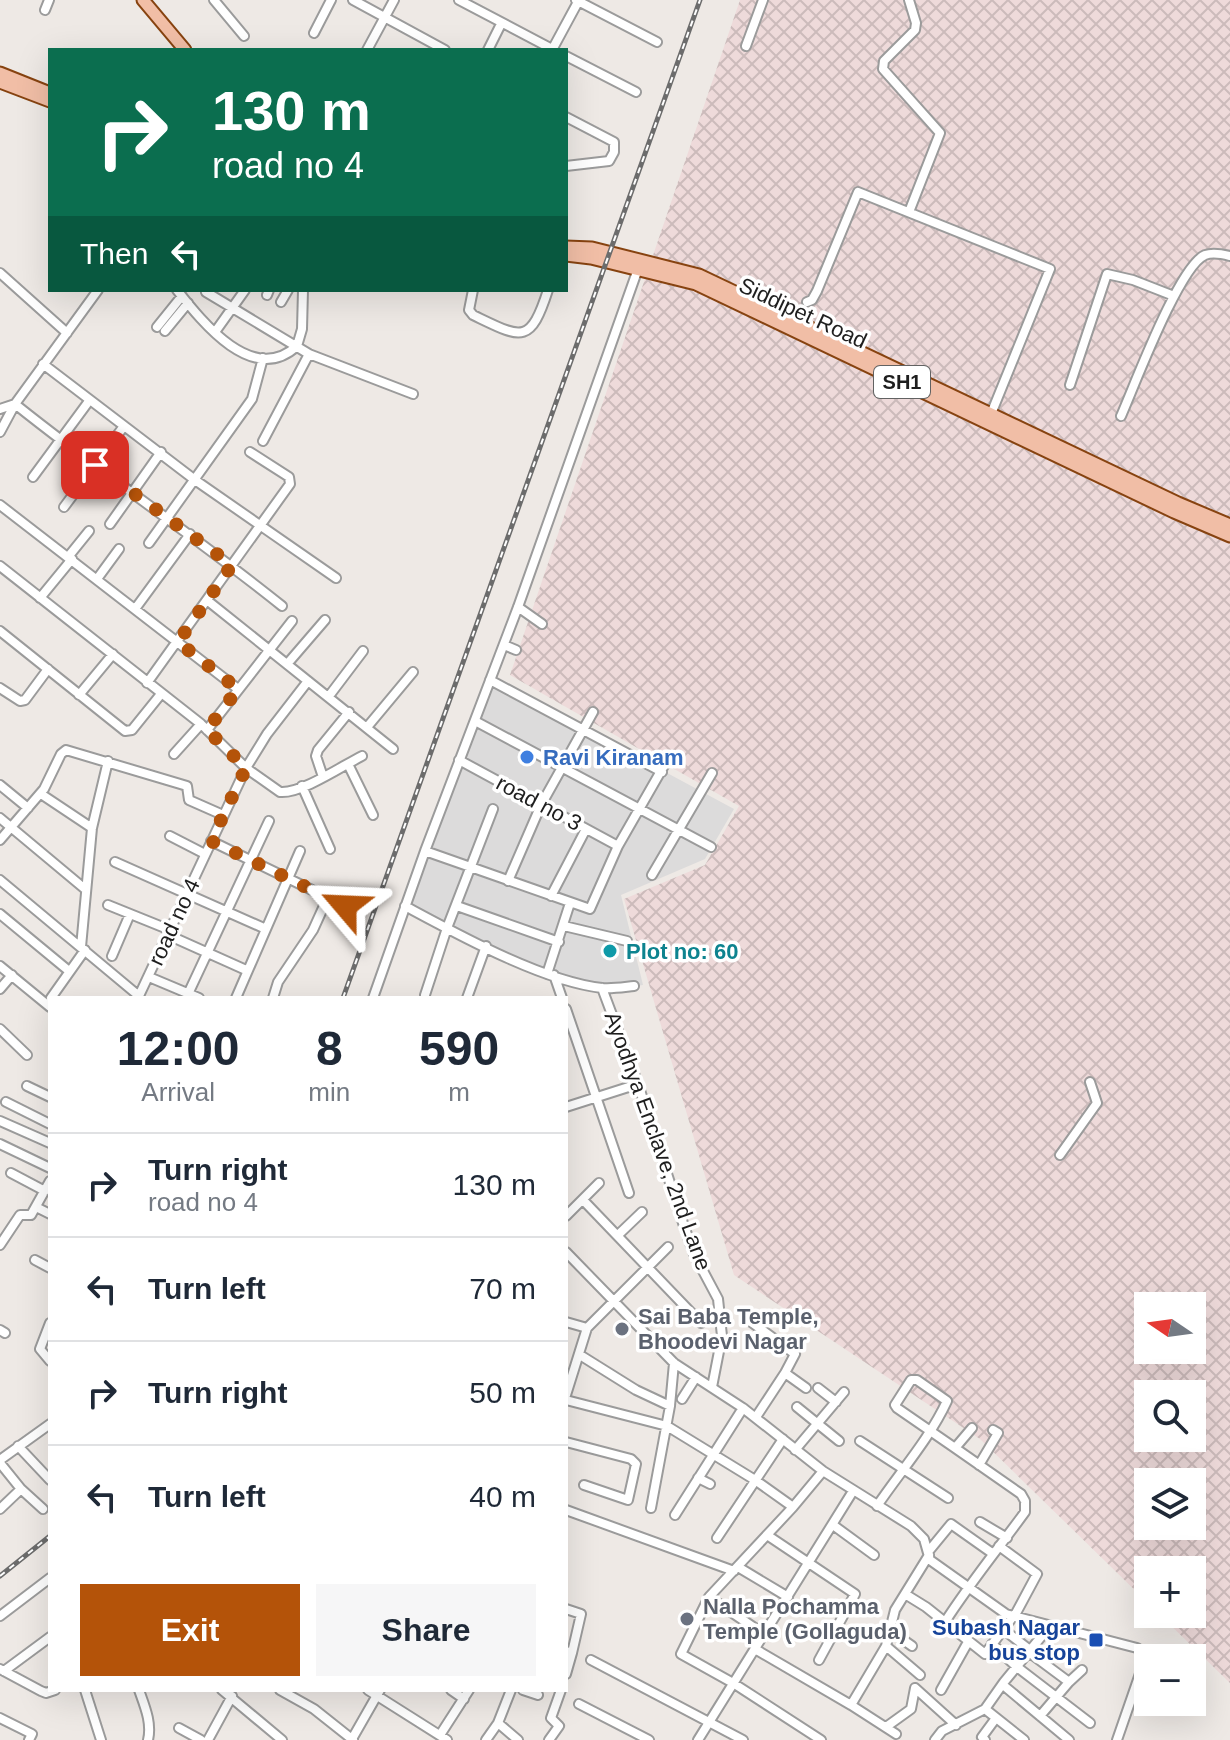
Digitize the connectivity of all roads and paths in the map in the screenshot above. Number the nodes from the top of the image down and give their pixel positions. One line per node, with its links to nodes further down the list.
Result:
1 (49, 0): 11 (street)
2 (214, 0): 15 (street)
3 (331, 0): 14 (street)
4 (353, 0): 12 (street)
5 (394, 0): 12 (street)
6 (459, 0): 13 (street)
7 (578, 0): 16 (street); 23 (street)
8 (763, 0): 18 (street)
9 (909, 0): 32 (street)
10 (147, 1): 19 (main road)
11 (45, 10)
12 (385, 17): 17 (street); 20 (street)
13 (501, 24): 21 (street); 22 (street)
14 (314, 33)
15 (244, 36)
16 (657, 42)
17 (430, 46)
18 (746, 46)
19 (183, 48)
20 (368, 48)
21 (489, 48)
22 (549, 48)
23 (554, 48)
24 (568, 57): 28 (street)
25 (0, 73): 27 (main road)
26 (0, 82): 29 (main road)
27 (48, 92)
28 (636, 92)
29 (48, 100)
30 (568, 118): 31 (street)
31 (568, 166)
32 (909, 212): 48 (street); 62 (street)
33 (568, 247): 36 (main road, Siddipet Road / SH1)
34 (568, 255): 36 (main road, Siddipet Road / SH1)
35 (1230, 256): 46 (street)
36 (639, 265): 62 (main road, Siddipet Road / SH1); 82 (main road, Siddipet Road / SH1); 93 (street)
37 (0, 273): 52 (street)
38 (97, 292): 52 (street)
39 (206, 292): 49 (street)
40 (244, 292): 49 (street)
41 (287, 292): 47 (street)
42 (303, 292): 53 (street)
43 (473, 292): 44 (street)
44 (547, 292)
45 (182, 296): 50 (street); 51 (street)
46 (1174, 296): 57 (street); 63 (street)
47 (281, 302)
48 (807, 302)
49 (232, 308): 51 (street); 53 (street)
50 (161, 329)
51 (215, 332): 55 (street)
52 (67, 333): 56 (street)
53 (297, 346): 54 (street); 55 (street)
54 (309, 354): 58 (street); 67 (street)
55 (263, 358): 72 (street)
56 (43, 364): 59 (street); 60 (street)
57 (1070, 385)
58 (413, 394)
59 (89, 401): 64 (street); 66 (street)
60 (15, 404): 61 (street); 65 (street); 66 (street)
61 (0, 409)
62 (991, 414): 78 (main road, Siddipet Road / SH1)
63 (1121, 416)
64 (124, 426): 68 (street); 70 (street)
65 (0, 432)
66 (61, 441): 70 (street); 71 (street)
67 (263, 441)
68 (161, 452): 72 (street); 73 (street)
69 (250, 452): 79 (street)
70 (95, 465): 73 (street); 75 (street)
71 (33, 477)
72 (195, 480): 76 (street); 79 (street)
73 (132, 491): 76 (street); 77 (street)
74 (0, 505): 85 (street)
75 (64, 507)
76 (167, 516): 81 (street); 83 (street)
77 (110, 524)
78 (1230, 525)
79 (260, 526): 86 (street); 88 (street)
80 (89, 531): 85 (street)
81 (190, 534): 86 (street); 94 (street)
82 (1230, 536)
83 (149, 543)
84 (119, 549): 89 (street)
85 (70, 558): 89 (street); 90 (street)
86 (232, 565): 91 (street); 92 (street)
87 (2, 571): 90 (street)
88 (336, 578)
89 (97, 579): 94 (street)
90 (40, 598): 104 (street)
91 (208, 601): 99 (street); 101 (street)
92 (282, 606)
93 (518, 607): 97 (street); 100 (street)
94 (135, 609): 99 (street)
95 (325, 620): 105 (street)
96 (292, 621): 101 (street)
97 (542, 624)
98 (0, 631): 106 (street)
99 (178, 642): 110 (street); 112 (street)
100 (504, 645): 102 (street); 108 (street)
101 (270, 649): 105 (street); 112 (street)
102 (516, 650)
103 (363, 651): 115 (street)
104 (113, 654): 110 (street); 114 (street)
105 (288, 663): 109 (street)
106 (48, 669): 111 (street); 114 (street)
107 (413, 672): 119 (street)
108 (490, 680): 118 (street); 121 (street)
109 (308, 681): 115 (street); 130 (street, road no 4)
110 (147, 683): 113 (street)
111 (0, 688)
112 (238, 689): 120 (street)
113 (161, 694): 114 (street); 120 (street)
114 (79, 695)
115 (329, 696): 116 (street)
116 (349, 712): 119 (street); 133 (street)
117 (593, 712): 121 (street)
118 (475, 721): 126 (street); 129 (street)
119 (368, 726): 122 (street)
120 (204, 727): 123 (street); 130 (street)
121 (583, 728): 129 (street); 131 (street)
122 (393, 749)
123 (174, 754)
124 (362, 756): 128 (street)
125 (669, 757): 131 (street)
126 (459, 760): 137 (street, road no 3); 156 (street)
127 (108, 761): 136 (street); 141 (street); 146 (street)
128 (348, 764): 133 (street); 142 (street)
129 (562, 767): 137 (street); 140 (street)
130 (246, 768): 135 (street); 141 (street, road no 4)
131 (662, 772): 140 (street)
132 (712, 773): 148 (street)
133 (323, 777): 135 (street)
134 (0, 785): 138 (street)
135 (302, 786): 154 (street)
136 (41, 794): 138 (street); 146 (street)
137 (541, 805): 147 (street, road no 3); 164 (street)
138 (28, 808): 145 (street)
139 (493, 809): 160 (street)
140 (641, 809): 148 (street); 152 (street)
141 (223, 815): 151 (street, road no 4)
142 (373, 815)
143 (0, 818): 145 (street)
144 (269, 821): 158 (street)
145 (11, 827): 150 (street); 165 (street)
146 (92, 828): 165 (street)
147 (586, 829): 152 (street, road no 3); 167 (street)
148 (678, 829): 153 (street); 161 (street)
149 (170, 836): 157 (street)
150 (0, 840)
151 (211, 841): 157 (street, road no 4); 158 (street)
152 (618, 846): 169 (street)
153 (711, 847)
154 (330, 849)
155 (300, 851): 162 (street)
156 (425, 851): 160 (street); 172 (street)
157 (205, 854): 166 (street, road no 4)
158 (251, 860): 162 (street); 174 (street)
159 (115, 862): 166 (street)
160 (471, 867): 164 (street); 173 (street)
161 (652, 875)
162 (288, 878): 168 (street); 179 (street)
163 (0, 880): 184 (street)
164 (508, 881): 167 (street)
165 (85, 889): 184 (street)
166 (186, 895): 174 (street); 180 (street, road no 4)
167 (551, 896): 169 (street)
168 (328, 897): 171 (street); 203 (street)
169 (570, 903): 177 (street)
170 (108, 905): 176 (street)
171 (345, 906)
172 (405, 906): 178 (street); 204 (street)
173 (457, 906): 178 (street); 182 (street)
174 (228, 912): 179 (street); 185 (street)
175 (0, 914): 189 (street)
176 (130, 914): 180 (street); 186 (street)
177 (564, 926): 181 (street); 182 (street)
178 (447, 928): 183 (street); 197 (street)
179 (266, 929): 188 (street)
180 (169, 933): 185 (street); 192 (street, road no 4)
181 (627, 941)
182 (559, 942): 190 (street)
183 (486, 946): 190 (street); 205 (street)
184 (83, 948): 189 (street); 199 (street)
185 (208, 953): 188 (street); 196 (street)
186 (112, 956)
187 (0, 966): 191 (street)
188 (246, 970): 202 (street)
189 (69, 971): 198 (street)
190 (551, 974): 194 (street); 206 (street)
191 (12, 975): 195 (street); 207 (street)
192 (149, 977): 196 (street); 200 (street, road no 4)
193 (634, 986): 194 (street)
194 (602, 988): 212 (street, Ayodhya Enclave, 2nd Lane)
195 (0, 989)
196 (188, 994): 201 (street)
197 (425, 995)
198 (53, 996)
199 (137, 996)
200 (139, 996)
201 (194, 996)
202 (237, 996)
203 (274, 996)
204 (374, 996)
205 (468, 996)
206 (561, 996)
207 (48, 1001)
208 (568, 1015): 215 (street)
209 (0, 1029): 210 (street)
210 (27, 1055)
211 (1090, 1082): 222 (street)
212 (638, 1084): 215 (street); 252 (street, Ayodhya Enclave, 2nd Lane)
213 (27, 1086): 214 (street)
214 (48, 1096)
215 (596, 1097): 217 (street); 228 (street)
216 (6, 1102): 219 (street)
217 (568, 1106)
218 (0, 1121): 220 (street)
219 (48, 1123)
220 (48, 1142)
221 (0, 1144): 223 (street)
222 (1060, 1155)
223 (48, 1167)
224 (11, 1173): 227 (street)
225 (599, 1183): 229 (street)
226 (48, 1185): 227 (street)
227 (45, 1191): 230 (street)
228 (629, 1193)
229 (583, 1200): 233 (street); 234 (street)
230 (36, 1207): 232 (street); 235 (street)
231 (642, 1212): 234 (street)
232 (48, 1213)
233 (568, 1214)
234 (618, 1235): 239 (street)
235 (1, 1242)
236 (668, 1247): 239 (street)
237 (568, 1254): 241 (street)
238 (35, 1260): 240 (street)
239 (647, 1265): 241 (street); 244 (street)
240 (48, 1267)
241 (614, 1299): 246 (street); 249 (street)
242 (747, 1319): 250 (street)
243 (568, 1323): 246 (street)
244 (701, 1323)
245 (48, 1328): 248 (street)
246 (587, 1328): 247 (street)
247 (580, 1355): 253 (street); 260 (street)
248 (48, 1359)
249 (674, 1363): 251 (street); 260 (street)
250 (785, 1373): 254 (street); 263 (street)
251 (696, 1377): 252 (street); 258 (street)
252 (712, 1387): 262 (street)
253 (568, 1388)
254 (806, 1388)
255 (818, 1388): 259 (street)
256 (844, 1392): 259 (street)
257 (568, 1395): 265 (street)
258 (682, 1399)
259 (836, 1402): 264 (street)
260 (670, 1406): 265 (street)
261 (797, 1407): 264 (street)
262 (743, 1408): 263 (street); 277 (street)
263 (756, 1417): 270 (street)
264 (819, 1424): 271 (street); 276 (street)
265 (667, 1426): 277 (street); 292 (street)
266 (972, 1428): 275 (street)
267 (48, 1429): 274 (street)
268 (930, 1430): 268 (street); 275 (street); 280 (street)
269 (993, 1430): 279 (street)
270 (783, 1439): 276 (street); 284 (street)
271 (839, 1441)
272 (860, 1441): 280 (street)
273 (568, 1443): 286 (street)
274 (18, 1446): 278 (street); 282 (street)
275 (955, 1448): 279 (street)
276 (795, 1450): 281 (street)
277 (712, 1454): 283 (street); 284 (street)
278 (0, 1462): 287 (street)
279 (979, 1465): 301 (street)
280 (902, 1468): 289 (street); 290 (street)
281 (823, 1471): 288 (street); 291 (street)
282 (48, 1478)
283 (698, 1478): 285 (street); 296 (street)
284 (755, 1480): 291 (street); 300 (street)
285 (710, 1484)
286 (584, 1485)
287 (21, 1489): 293 (street); 294 (street)
288 (853, 1491): 290 (street); 298 (street)
289 (948, 1498)
290 (877, 1506): 303 (street)
291 (793, 1507): 299 (street)
292 (651, 1508)
293 (0, 1509)
294 (43, 1509)
295 (568, 1511): 306 (street)
296 (675, 1515)
297 (980, 1522): 301 (street)
298 (833, 1525): 304 (street); 305 (street)
299 (767, 1535): 305 (street); 306 (street)
300 (717, 1538)
301 (1007, 1538): 302 (street)
302 (995, 1550): 303 (street); 308 (street); 313 (street)
303 (928, 1554): 308 (street); 309 (street)
304 (874, 1555)
305 (810, 1562): 311 (street); 329 (street)
306 (736, 1569): 310 (street); 311 (street)
307 (48, 1580): 314 (street)
308 (967, 1588): 313 (street); 315 (street)
309 (905, 1594): 315 (street); 318 (street)
310 (709, 1597): 319 (street); 335 (street)
311 (788, 1597): 319 (street)
312 (568, 1610): 326 (street)
313 (1014, 1615): 316 (street); 317 (street)
314 (0, 1616)
315 (945, 1622): 321 (street)
316 (1050, 1626): 327 (street); 383 (street)
317 (1003, 1629): 322 (street); 327 (street)
318 (889, 1630): 323 (street); 324 (street)
319 (765, 1635): 325 (street)
320 (48, 1638): 331 (street)
321 (968, 1642): 322 (street); 337 (street)
322 (992, 1644): 330 (street)
323 (886, 1646): 333 (street); 352 (street)
324 (912, 1646)
325 (755, 1649): 335 (street); 352 (street)
326 (569, 1652)
327 (1031, 1652): 330 (street); 334 (street)
328 (591, 1660): 357 (street)
329 (819, 1660)
330 (1017, 1667): 336 (street); 350 (street)
331 (2, 1670): 338 (street)
332 (1082, 1670): 334 (street)
333 (920, 1675)
334 (1069, 1682): 350 (street)
335 (733, 1683): 357 (street); 378 (street)
336 (1003, 1685): 353 (street); 354 (street)
337 (941, 1690)
338 (49, 1692)
339 (85, 1692): 367 (street)
340 (140, 1692): 368 (street)
341 (225, 1692): 349 (street)
342 (284, 1692): 366 (street)
343 (510, 1692): 358 (street)
344 (529, 1692): 348 (street)
345 (560, 1692): 374 (street)
346 (378, 1693): 365 (street); 366 (street)
347 (467, 1694): 365 (street)
348 (538, 1695)
349 (232, 1696): 370 (street); 371 (street)
350 (1057, 1697): 354 (street); 359 (street)
351 (579, 1704): 375 (street)
352 (851, 1705): 361 (street)
353 (985, 1709): 356 (street); 360 (street)
354 (1040, 1716): 382 (street)
355 (0, 1718): 364 (street)
356 (996, 1718): 380 (street); 381 (street)
357 (710, 1721): 376 (street); 377 (street)
358 (498, 1723): 372 (street); 373 (street)
359 (1090, 1723)
360 (956, 1725): 361 (street); 379 (street)
361 (886, 1727): 363 (street)
362 (179, 1728): 369 (street)
363 (896, 1734)
364 (30, 1737)
365 (444, 1738)
366 (352, 1739)
367 (101, 1740)
368 (148, 1740)
369 (201, 1740)
370 (208, 1740)
371 (282, 1740)
372 (486, 1740)
373 (518, 1740)
374 (549, 1740)
375 (649, 1740)
376 (698, 1740)
377 (743, 1740)
378 (821, 1740)
379 (935, 1740)
380 (985, 1740)
381 (1023, 1740)
382 (1069, 1740)
383 (1117, 1740)

